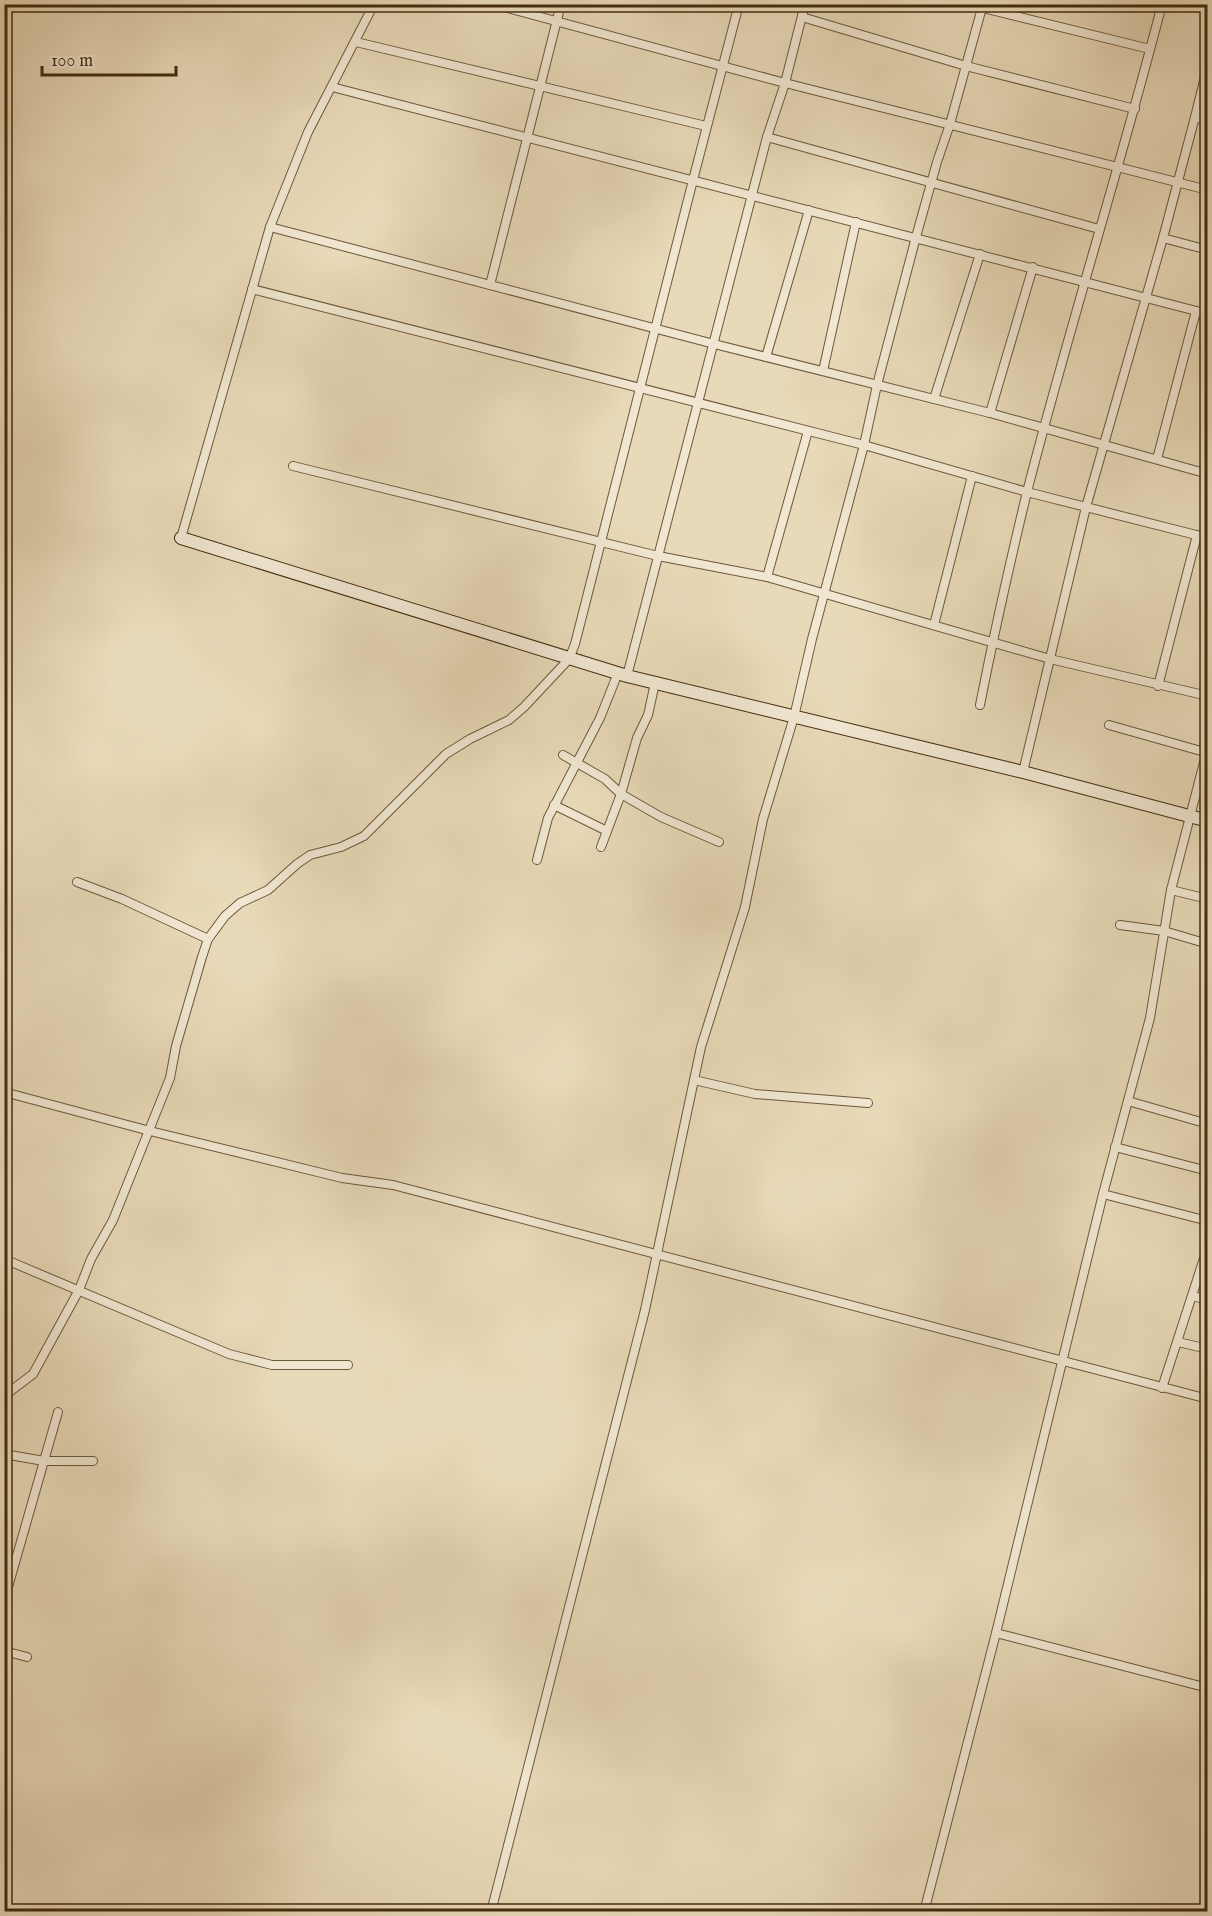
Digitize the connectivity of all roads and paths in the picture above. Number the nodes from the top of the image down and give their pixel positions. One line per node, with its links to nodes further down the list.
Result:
1 (374, 4): 11 (street)
2 (493, 4): 10 (street)
3 (561, 4): 10 (street)
4 (806, 4): 9 (street)
5 (967, 4): 8 (street)
6 (1162, 4): 12 (street)
7 (737, 5): 13 (street)
8 (982, 6): 12 (street); 14 (street)
9 (802, 17): 14 (street); 16 (street)
10 (556, 22): 13 (street); 17 (street)
11 (356, 42): 17 (street); 18 (street)
12 (1150, 50): 19 (street)
13 (722, 65): 16 (street); 23 (street)
14 (966, 66): 19 (street); 22 (street)
15 (1208, 66): 20 (street)
16 (785, 82): 22 (street); 25 (street)
17 (540, 86): 23 (street); 24 (street)
18 (332, 87): 24 (street); 34 (street)
19 (1135, 109): 26 (street)
20 (1195, 117): 21 (street); 29 (street)
21 (1208, 120)
22 (950, 124): 26 (street); 28 (street)
23 (706, 126): 27 (street)
24 (527, 137): 27 (street); 42 (street)
25 (767, 138): 28 (street); 31 (street)
26 (1116, 167): 29 (street); 35 (street)
27 (693, 180): 31 (street); 47 (street)
28 (931, 181): 35 (street); 36 (street)
29 (1179, 183): 30 (street); 37 (street)
30 (1208, 190)
31 (753, 195): 32 (street); 48 (street)
32 (808, 210): 33 (street); 49 (street)
33 (856, 222): 36 (street); 50 (street)
34 (270, 227): 42 (street); 43 (street)
35 (1099, 229): 41 (street)
36 (916, 237): 39 (street); 51 (street)
37 (1163, 238): 38 (street); 44 (street)
38 (1208, 250)
39 (980, 254): 40 (street); 53 (street)
40 (1033, 267): 41 (street); 55 (street)
41 (1084, 280): 44 (street); 56 (street)
42 (490, 285): 47 (street)
43 (252, 289): 52 (street); 67 (street)
44 (1146, 296): 45 (street); 58 (street)
45 (1196, 311): 46 (street); 60 (street)
46 (1208, 314)
47 (655, 329): 48 (street); 52 (street)
48 (714, 344): 49 (street); 54 (street)
49 (766, 357): 50 (street)
50 (823, 371): 51 (street)
51 (877, 385): 53 (street); 59 (street)
52 (640, 388): 54 (street); 69 (street)
53 (934, 399): 55 (street)
54 (698, 403): 57 (street); 70 (street)
55 (990, 413): 56 (street)
56 (1045, 428): 58 (street); 64 (street)
57 (808, 431): 59 (street); 71 (street)
58 (1103, 444): 60 (street); 65 (street)
59 (864, 445): 63 (street); 72 (street)
60 (1157, 459): 62 (street)
61 (294, 466): 69 (street)
62 (1208, 474)
63 (972, 476): 64 (street); 73 (street)
64 (1027, 492): 65 (street); 74 (street)
65 (1086, 507): 66 (street); 76 (street)
66 (1197, 535): 68 (street); 79 (street)
67 (180, 538): 75 (street)
68 (1208, 538)
69 (600, 542): 70 (street); 75 (street)
70 (658, 556): 71 (street); 77 (street)
71 (766, 577): 72 (street)
72 (824, 594): 73 (street); 82 (street)
73 (934, 625): 74 (street)
74 (993, 641): 76 (street); 81 (street)
75 (569, 659): 77 (street); 101 (street)
76 (1050, 659): 79 (street); 87 (street)
77 (622, 674): 78 (street); 86 (street)
78 (655, 682): 82 (street); 88 (street)
79 (1158, 686): 80 (street)
80 (1208, 696)
81 (980, 705)
82 (794, 717): 87 (street); 103 (street)
83 (1109, 725): 84 (street)
84 (1207, 751): 90 (street)
85 (563, 755): 86 (street)
86 (578, 764): 88 (street); 89 (street)
87 (1023, 772): 90 (street)
88 (621, 794): 92 (street); 93 (street)
89 (554, 805): 92 (street); 95 (street)
90 (1189, 816): 91 (street); 97 (street)
91 (1208, 821)
92 (607, 831): 94 (street)
93 (719, 842)
94 (601, 847)
95 (537, 860)
96 (77, 882): 101 (street)
97 (1171, 890): 98 (street); 100 (street)
98 (1208, 899)
99 (1120, 926): 100 (street)
100 (1164, 931): 102 (street); 105 (street)
101 (208, 939): 108 (street)
102 (1208, 944)
103 (694, 1080): 106 (street); 114 (street)
104 (4, 1092): 108 (street)
105 (1128, 1101): 107 (street); 109 (street)
106 (868, 1102)
107 (1208, 1124)
108 (150, 1131): 114 (street); 116 (street)
109 (1115, 1147): 110 (street); 111 (street)
110 (1208, 1171)
111 (1103, 1194): 112 (street); 121 (street)
112 (1208, 1221)
113 (1208, 1246): 117 (street)
114 (655, 1255): 121 (street); 135 (street)
115 (4, 1259): 116 (street)
116 (80, 1290): 122 (street); 124 (street)
117 (1192, 1296): 118 (street); 119 (street)
118 (1208, 1300)
119 (1178, 1342): 120 (street); 123 (street)
120 (1208, 1349)
121 (1062, 1360): 123 (street); 131 (street)
122 (348, 1365)
123 (1162, 1388): 125 (street)
124 (4, 1396)
125 (1208, 1400)
126 (58, 1412): 128 (street)
127 (4, 1454): 128 (street)
128 (44, 1461): 129 (street); 130 (street)
129 (93, 1461)
130 (4, 1601)
131 (996, 1633): 134 (street); 136 (street)
132 (4, 1651): 133 (street)
133 (27, 1657)
134 (1208, 1688)
135 (491, 1911)
136 (924, 1911)

